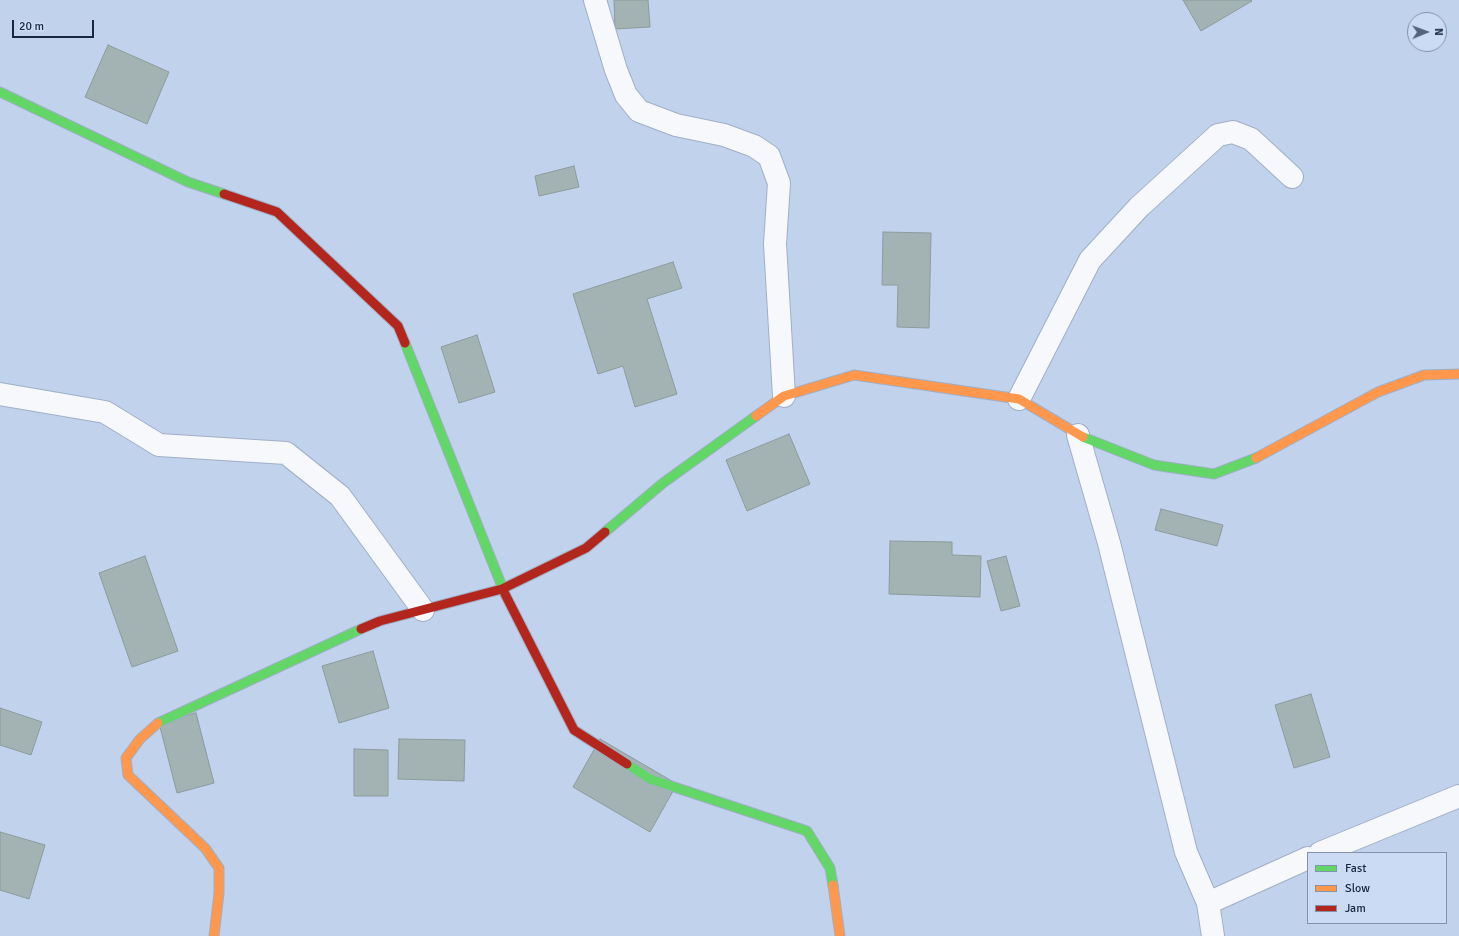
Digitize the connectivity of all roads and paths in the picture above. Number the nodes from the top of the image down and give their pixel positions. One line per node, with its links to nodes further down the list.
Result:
1 (595, 0): 6 (street)
2 (0, 92): 9 (street)
3 (1292, 177): 7 (street)
4 (1459, 374): 8 (street)
5 (0, 394): 10 (street)
6 (784, 396): 7 (street); 9 (street)
7 (1019, 399): 8 (street)
8 (1078, 435): 14 (street)
9 (502, 589): 10 (street); 16 (street)
10 (423, 610): 15 (street)
11 (1459, 796): 12 (street)
12 (1322, 852)
13 (1307, 858): 14 (street)
14 (1208, 903): 17 (street)
15 (214, 936)
16 (840, 936)
17 (1213, 936)

